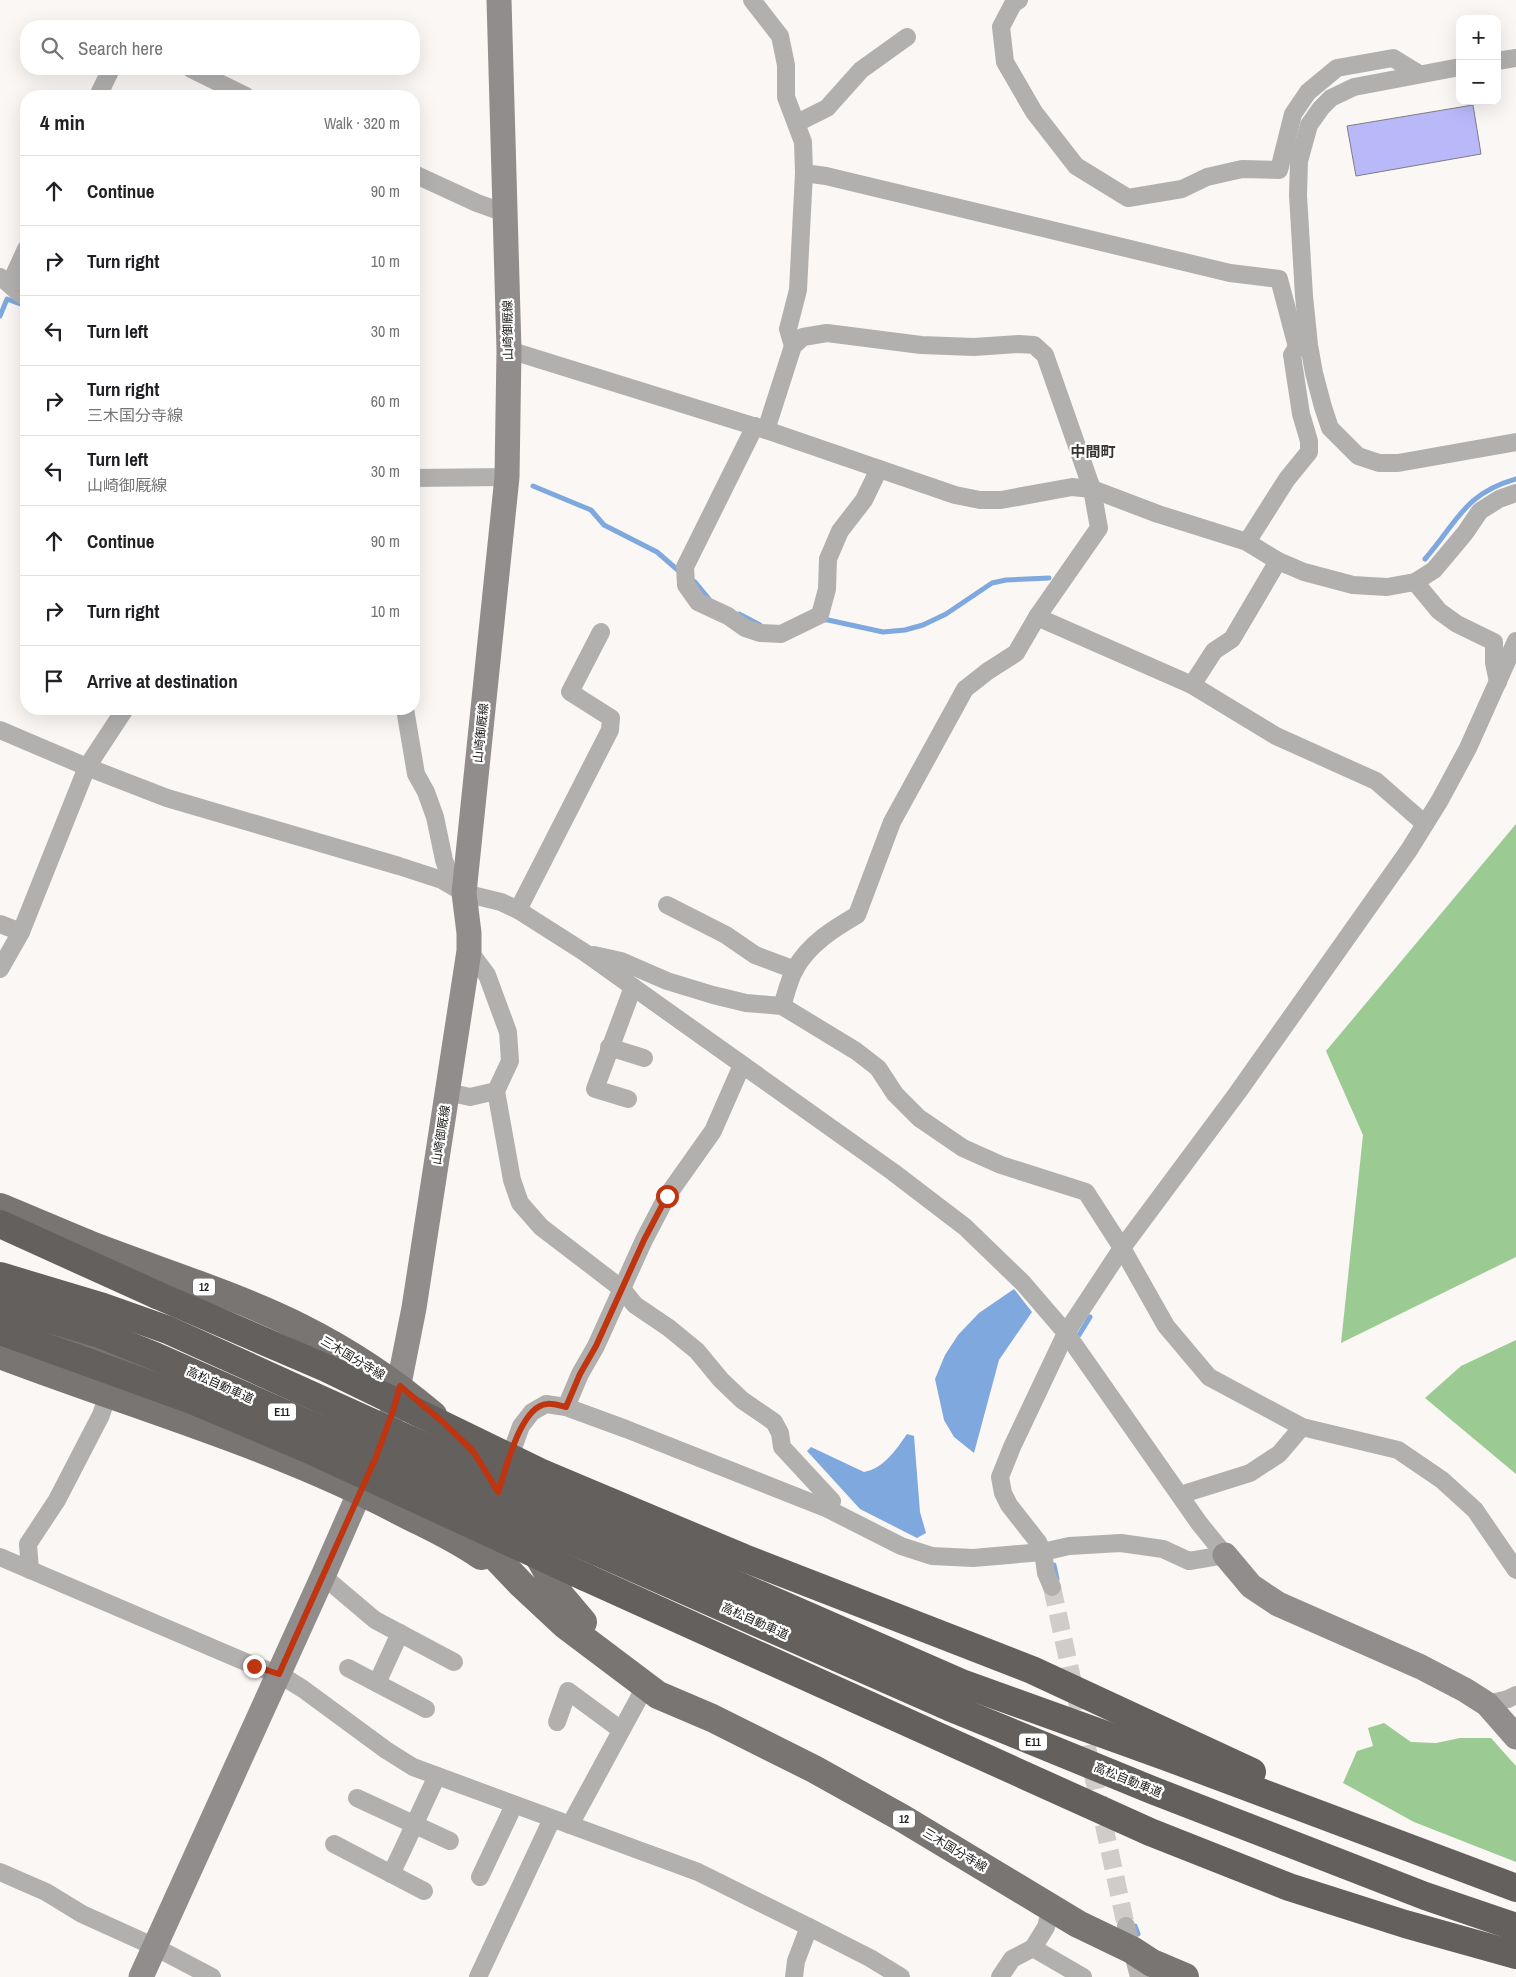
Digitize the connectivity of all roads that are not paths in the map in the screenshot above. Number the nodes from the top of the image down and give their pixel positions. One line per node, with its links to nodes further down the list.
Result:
1 (499, 0): 16 (main road, 山崎御厩線)
2 (752, 0): 13 (street)
3 (1019, 0): 8 (street)
4 (907, 37): 13 (street)
5 (1516, 58): 6 (street)
6 (1501, 60)
7 (1456, 68): 8 (street)
8 (1419, 74): 21 (street)
9 (108, 75): 11 (street)
10 (203, 75): 12 (street)
11 (101, 90)
12 (234, 90)
13 (797, 123): 14 (street)
14 (804, 173): 20 (street); 21 (street)
15 (420, 177): 16 (street)
16 (505, 213): 22 (main road, 山崎御厩線)
17 (20, 258): 18 (street)
18 (5, 280): 19 (street)
19 (20, 294)
20 (794, 346): 23 (street); 28 (street)
21 (1303, 346): 24 (street); 30 (street)
22 (509, 350): 23 (street); 26 (main road, 山崎御厩線)
23 (760, 428): 25 (street); 25 (street)
24 (1516, 442)
25 (879, 468): 28 (street)
26 (507, 477): 27 (street); 43 (main road, 山崎御厩線)
27 (420, 478)
28 (1092, 489): 30 (street); 33 (street)
29 (1516, 493): 32 (street)
30 (1248, 542): 31 (street)
31 (1278, 561): 32 (street); 37 (street)
32 (1415, 582): 36 (street)
33 (1037, 617): 37 (street); 51 (street)
34 (601, 632): 45 (street)
35 (1516, 641): 36 (street)
36 (1498, 682): 42 (street)
37 (1192, 685): 42 (street)
38 (121, 715): 41 (street)
39 (405, 715): 43 (street)
40 (0, 730): 41 (street)
41 (86, 767): 43 (street); 47 (street)
42 (1425, 824): 62 (street)
43 (458, 889): 45 (street); 48 (main road, 山崎御厩線)
44 (667, 905): 51 (street)
45 (518, 910): 49 (street)
46 (0, 924): 47 (street)
47 (20, 932): 50 (street)
48 (469, 950): 57 (street); 58 (main road, 山崎御厩線)
49 (584, 952): 52 (street); 53 (street)
50 (0, 969)
51 (795, 970): 53 (street)
52 (633, 987): 54 (street); 56 (street)
53 (782, 1006): 62 (street)
54 (610, 1047): 55 (street); 59 (street)
55 (644, 1058)
56 (742, 1065): 64 (street); 68 (street)
57 (496, 1091): 58 (street); 64 (street)
58 (447, 1092): 70 (main road, 山崎御厩線)
59 (628, 1099)
60 (0, 1207): 70 (main road, 三木国分寺線 / 12)
61 (0, 1224): 108 (highway, bridge)
62 (1122, 1248): 68 (street); 73 (street)
63 (0, 1276): 108 (highway, 高松自動車道 / E11, bridge)
64 (622, 1289): 72 (street); 78 (street)
65 (0, 1304): 116 (highway, 高松自動車道 / E11, bridge)
66 (0, 1313): 74 (main road, 三木国分寺線 / 12)
67 (0, 1331): 120 (highway, bridge)
68 (1066, 1333): 77 (street); 79 (street)
69 (0, 1354): 71 (main road)
70 (400, 1386): 74 (main road, 山崎御厩線); 76 (main road, 三木国分寺線 / 12)
71 (108, 1394): 75 (main road); 82 (street)
72 (566, 1407): 76 (street); 78 (street)
73 (1302, 1427): 77 (street); 83 (street)
74 (376, 1457): 75 (main road, 山崎御厩線); 85 (main road, 三木国分寺線 / 12)
75 (361, 1491): 84 (main road, 山崎御厩線); 85 (main road)
76 (498, 1492): 89 (main road, 三木国分寺線 / 12)
77 (1180, 1495): 80 (street)
78 (828, 1509): 79 (street)
79 (1043, 1552): 80 (street); 86 (street)
80 (1226, 1555): 95 (main road)
81 (0, 1557): 82 (street)
82 (30, 1570): 91 (street)
83 (1516, 1570)
84 (323, 1576): 87 (street); 91 (main road, 山崎御厩線)
85 (521, 1584): 89 (main road, 三木国分寺線 / 12)
86 (1052, 1587)
87 (400, 1633): 88 (street); 92 (street)
88 (454, 1662)
89 (620, 1666): 93 (main road, 三木国分寺線 / 12)
90 (348, 1668): 92 (street)
91 (279, 1674): 100 (street); 118 (main road, 山崎御厩線)
92 (377, 1683): 96 (street)
93 (646, 1685): 98 (street); 114 (main road, 三木国分寺線 / 12)
94 (1516, 1695): 95 (street)
95 (1487, 1704): 99 (main road)
96 (426, 1709)
97 (557, 1722): 98 (street)
98 (622, 1730): 105 (street)
99 (1516, 1738)
100 (436, 1776): 102 (street); 104 (street)
101 (357, 1798): 104 (street)
102 (514, 1805): 103 (street); 111 (street)
103 (552, 1819): 105 (street); 123 (street)
104 (413, 1824): 106 (street); 110 (street)
105 (570, 1825): 115 (street)
106 (450, 1841)
107 (334, 1844): 110 (street)
108 (1437, 1859): 112 (highway, 高松自動車道 / E11)
109 (0, 1872): 118 (street)
110 (391, 1874): 113 (street)
111 (480, 1877)
112 (1516, 1888)
113 (424, 1891)
114 (1052, 1908): 117 (main road, 三木国分寺線 / 12); 119 (street)
115 (809, 1926): 124 (street); 125 (street)
116 (1516, 1927)
117 (1129, 1938): 128 (street); 129 (main road, 三木国分寺線 / 12)
118 (155, 1947): 121 (main road, 山崎御厩線); 122 (street)
119 (1033, 1948): 126 (street); 127 (street)
120 (1516, 1955)
121 (141, 1977)
122 (212, 1977)
123 (478, 1977)
124 (794, 1977)
125 (901, 1977)
126 (1000, 1977)
127 (1083, 1977)
128 (1140, 1977)
129 (1185, 1977)

